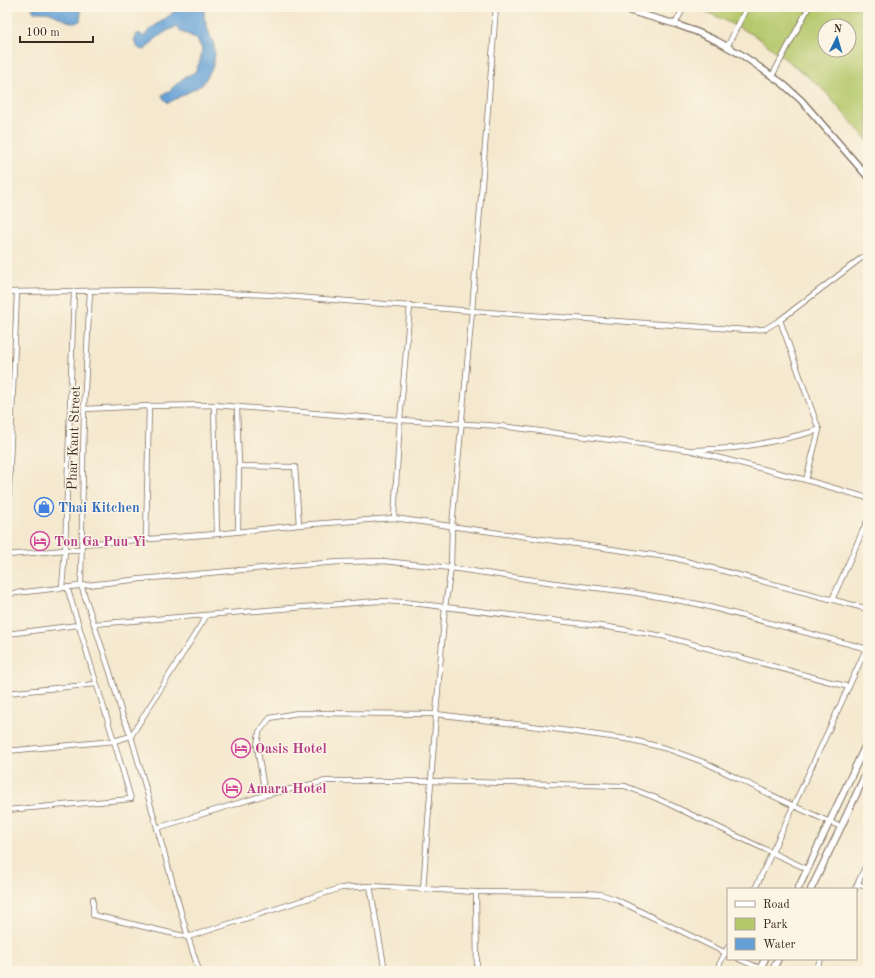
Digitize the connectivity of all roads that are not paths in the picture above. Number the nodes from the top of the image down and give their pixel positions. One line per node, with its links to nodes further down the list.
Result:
1 (496, 7): 16 (street)
2 (616, 7): 6 (street)
3 (684, 7): 6 (street)
4 (747, 7): 7 (street)
5 (809, 7): 8 (street)
6 (675, 24): 7 (street)
7 (726, 47): 8 (street)
8 (772, 76): 9 (street)
9 (868, 177)
10 (868, 253): 17 (street)
11 (74, 291): 12 (street); 14 (street); 38 (street)
12 (90, 291): 15 (street); 21 (street, Phar Kant Street)
13 (7, 292): 14 (street)
14 (17, 292): 35 (street)
15 (410, 306): 16 (street); 22 (street)
16 (472, 311): 17 (street); 23 (street)
17 (780, 320): 24 (street)
18 (149, 406): 19 (street); 21 (street); 36 (street)
19 (214, 406): 20 (street); 34 (street)
20 (237, 408): 22 (street); 26 (street)
21 (84, 409): 37 (street, Phar Kant Street)
22 (400, 420): 23 (street); 29 (street)
23 (461, 424): 25 (street); 32 (street)
24 (819, 430): 25 (street); 27 (street)
25 (689, 450): 27 (street)
26 (239, 466): 31 (street); 33 (street)
27 (806, 480): 28 (street)
28 (868, 498)
29 (394, 518): 31 (street); 32 (street)
30 (868, 519): 45 (street)
31 (299, 525): 33 (street)
32 (452, 526): 41 (street); 45 (street)
33 (238, 531): 34 (street)
34 (217, 534): 36 (street)
35 (7, 538)
36 (146, 539): 37 (street)
37 (81, 544): 39 (street, Phar Kant Street)
38 (65, 550): 39 (street); 40 (street); 43 (street)
39 (81, 550): 42 (street, Phar Kant Street)
40 (7, 555)
41 (451, 568): 42 (street); 46 (street); 52 (street)
42 (81, 585): 43 (street); 49 (street, Phar Kant Street)
43 (64, 587): 44 (street); 50 (street)
44 (7, 594)
45 (832, 600): 47 (street)
46 (445, 607): 48 (street); 54 (street); 56 (street)
47 (868, 609)
48 (207, 615): 49 (street); 57 (street)
49 (94, 624): 57 (street, Phar Kant Street)
50 (78, 625): 51 (street); 53 (street)
51 (7, 634)
52 (867, 648): 54 (street)
53 (96, 684): 55 (street); 58 (street)
54 (849, 687): 64 (street)
55 (7, 693)
56 (436, 714): 62 (street); 63 (street); 64 (street)
57 (131, 736): 58 (street); 68 (street, Phar Kant Street)
58 (114, 740): 60 (street); 65 (street)
59 (868, 740): 66 (main road)
60 (7, 752)
61 (868, 769): 67 (main road)
62 (430, 781): 63 (street); 69 (street); 79 (street)
63 (265, 795): 68 (street)
64 (794, 806): 66 (street); 69 (street)
65 (7, 810)
66 (830, 822): 67 (street); 71 (main road)
67 (841, 827): 76 (main road)
68 (157, 828): 82 (street, Phar Kant Street)
69 (772, 851): 71 (street); 74 (street)
70 (868, 862): 72 (street)
71 (808, 869): 75 (main road)
72 (858, 884): 77 (street); 78 (street)
73 (370, 886): 79 (street); 82 (street); 90 (street)
74 (754, 888)
75 (798, 888)
76 (811, 888)
77 (856, 888)
78 (868, 888)
79 (423, 890): 80 (street)
80 (476, 892): 83 (street); 91 (street)
81 (92, 899): 82 (street)
82 (188, 937): 89 (street, Phar Kant Street)
83 (727, 954): 92 (street)
84 (741, 960): 88 (street)
85 (765, 960): 88 (main road)
86 (778, 960): 93 (main road)
87 (820, 960): 94 (street)
88 (762, 970)
89 (199, 971)
90 (385, 971)
91 (477, 971)
92 (716, 971)
93 (772, 971)
94 (815, 971)

